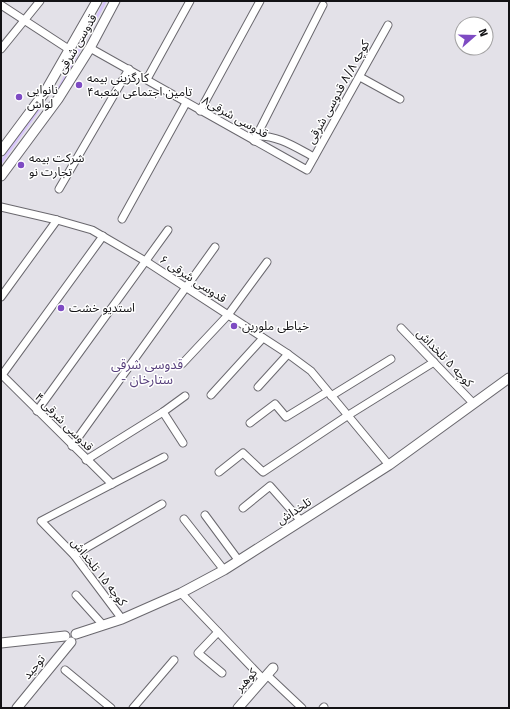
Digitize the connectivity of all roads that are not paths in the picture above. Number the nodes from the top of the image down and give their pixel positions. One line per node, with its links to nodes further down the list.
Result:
1 (40, 1): 8 (street)
2 (97, 1): 12 (street, قدوسی شرقی)
3 (115, 1): 10 (street, قدوسی شرقی)
4 (190, 1): 15 (street)
5 (260, 1): 20 (street)
6 (1, 5): 8 (street)
7 (324, 5): 21 (street)
8 (24, 20): 11 (street); 12 (street)
9 (388, 26): 14 (street, کوچه ۸/۸ قدوسی شرقی)
10 (90, 48): 13 (street, قدوسی شرقی۸); 17 (street, قدوسی شرقی)
11 (1, 49)
12 (70, 50): 16 (street, قدوسی شرقی)
13 (129, 69): 15 (street, قدوسی شرقی۸); 26 (street)
14 (360, 77): 18 (street); 23 (street, کوچه ۸/۸ قدوسی شرقی)
15 (146, 79): 19 (street, قدوسی شرقی۸)
16 (45, 92): 17 (street); 22 (street, قدوسی شرقی)
17 (58, 99): 25 (street, قدوسی شرقی)
18 (400, 99)
19 (186, 103): 20 (street, قدوسی شرقی۸); 28 (street)
20 (200, 111): 21 (street, قدوسی شرقی۸)
21 (255, 138): 23 (street); 24 (street, قدوسی شرقی۸)
22 (1, 151)
23 (314, 157): 24 (street, کوچه ۸/۸ قدوسی شرقی)
24 (307, 170)
25 (1, 176)
26 (59, 189)
27 (1, 208): 29 (street, قدوسی شرقی ۶)
28 (122, 219)
29 (57, 220): 31 (street, قدوسی شرقی ۶); 36 (street)
30 (168, 230): 33 (street)
31 (103, 236): 33 (street, قدوسی شرقی ۶); 44 (street)
32 (215, 246): 35 (street)
33 (146, 262): 35 (street, قدوسی شرقی ۶); 51 (street)
34 (266, 262): 37 (street)
35 (186, 288): 37 (street, قدوسی شرقی ۶); 56 (street)
36 (1, 297)
37 (228, 315): 39 (street, قدوسی شرقی ۶); 43 (street)
38 (401, 328): 42 (street, کوچه ۵ تلخداش)
39 (263, 338): 40 (street, قدوسی شرقی ۶); 48 (street)
40 (288, 354): 46 (street); 47 (street, قدوسی شرقی ۶)
41 (391, 359): 47 (street)
42 (434, 362): 50 (street, کوچه ۵ تلخداش); 53 (street)
43 (182, 364)
44 (1, 375): 51 (street, قدوسی شرقی ۴)
45 (509, 378): 50 (street, تلخداش)
46 (258, 387)
47 (329, 394): 53 (street, قدوسی شرقی ۶); 54 (street)
48 (211, 395)
49 (184, 396): 52 (street)
50 (473, 404): 59 (street, تلخداش)
51 (37, 411): 56 (street, قدوسی شرقی ۴)
52 (162, 412): 55 (street); 58 (street)
53 (347, 416): 59 (street, قدوسی شرقی ۶); 60 (street)
54 (250, 423)
55 (183, 443)
56 (72, 446): 58 (street, قدوسی شرقی ۴)
57 (164, 456): 61 (street)
58 (86, 460): 61 (street, قدوسی شرقی ۴)
59 (389, 465): 66 (street, تلخداش)
60 (219, 472)
61 (112, 484): 67 (street, کوچه ۱۵ تلخداش)
62 (162, 504): 67 (street)
63 (243, 508): 66 (street)
64 (205, 515): 68 (street)
65 (184, 518): 69 (street)
66 (301, 521): 68 (street, تلخداش)
67 (74, 555): 72 (street, کوچه ۱۵ تلخداش)
68 (239, 560): 69 (street, تلخداش)
69 (224, 570): 70 (street, تلخداش)
70 (181, 594): 72 (street, تلخداش); 74 (street)
71 (76, 595): 73 (street)
72 (122, 619): 73 (street, تلخداش)
73 (103, 625): 75 (street, تلخداش)
74 (218, 632): 79 (street); 80 (street)
75 (71, 637): 76 (street, تلخداش); 81 (street, توحید)
76 (1, 643)
77 (174, 660): 83 (street)
78 (65, 670): 82 (street)
79 (222, 673)
80 (268, 674): 84 (street, کوهبر); 85 (street)
81 (17, 708)
82 (111, 708)
83 (133, 708)
84 (238, 708)
85 (302, 708)

